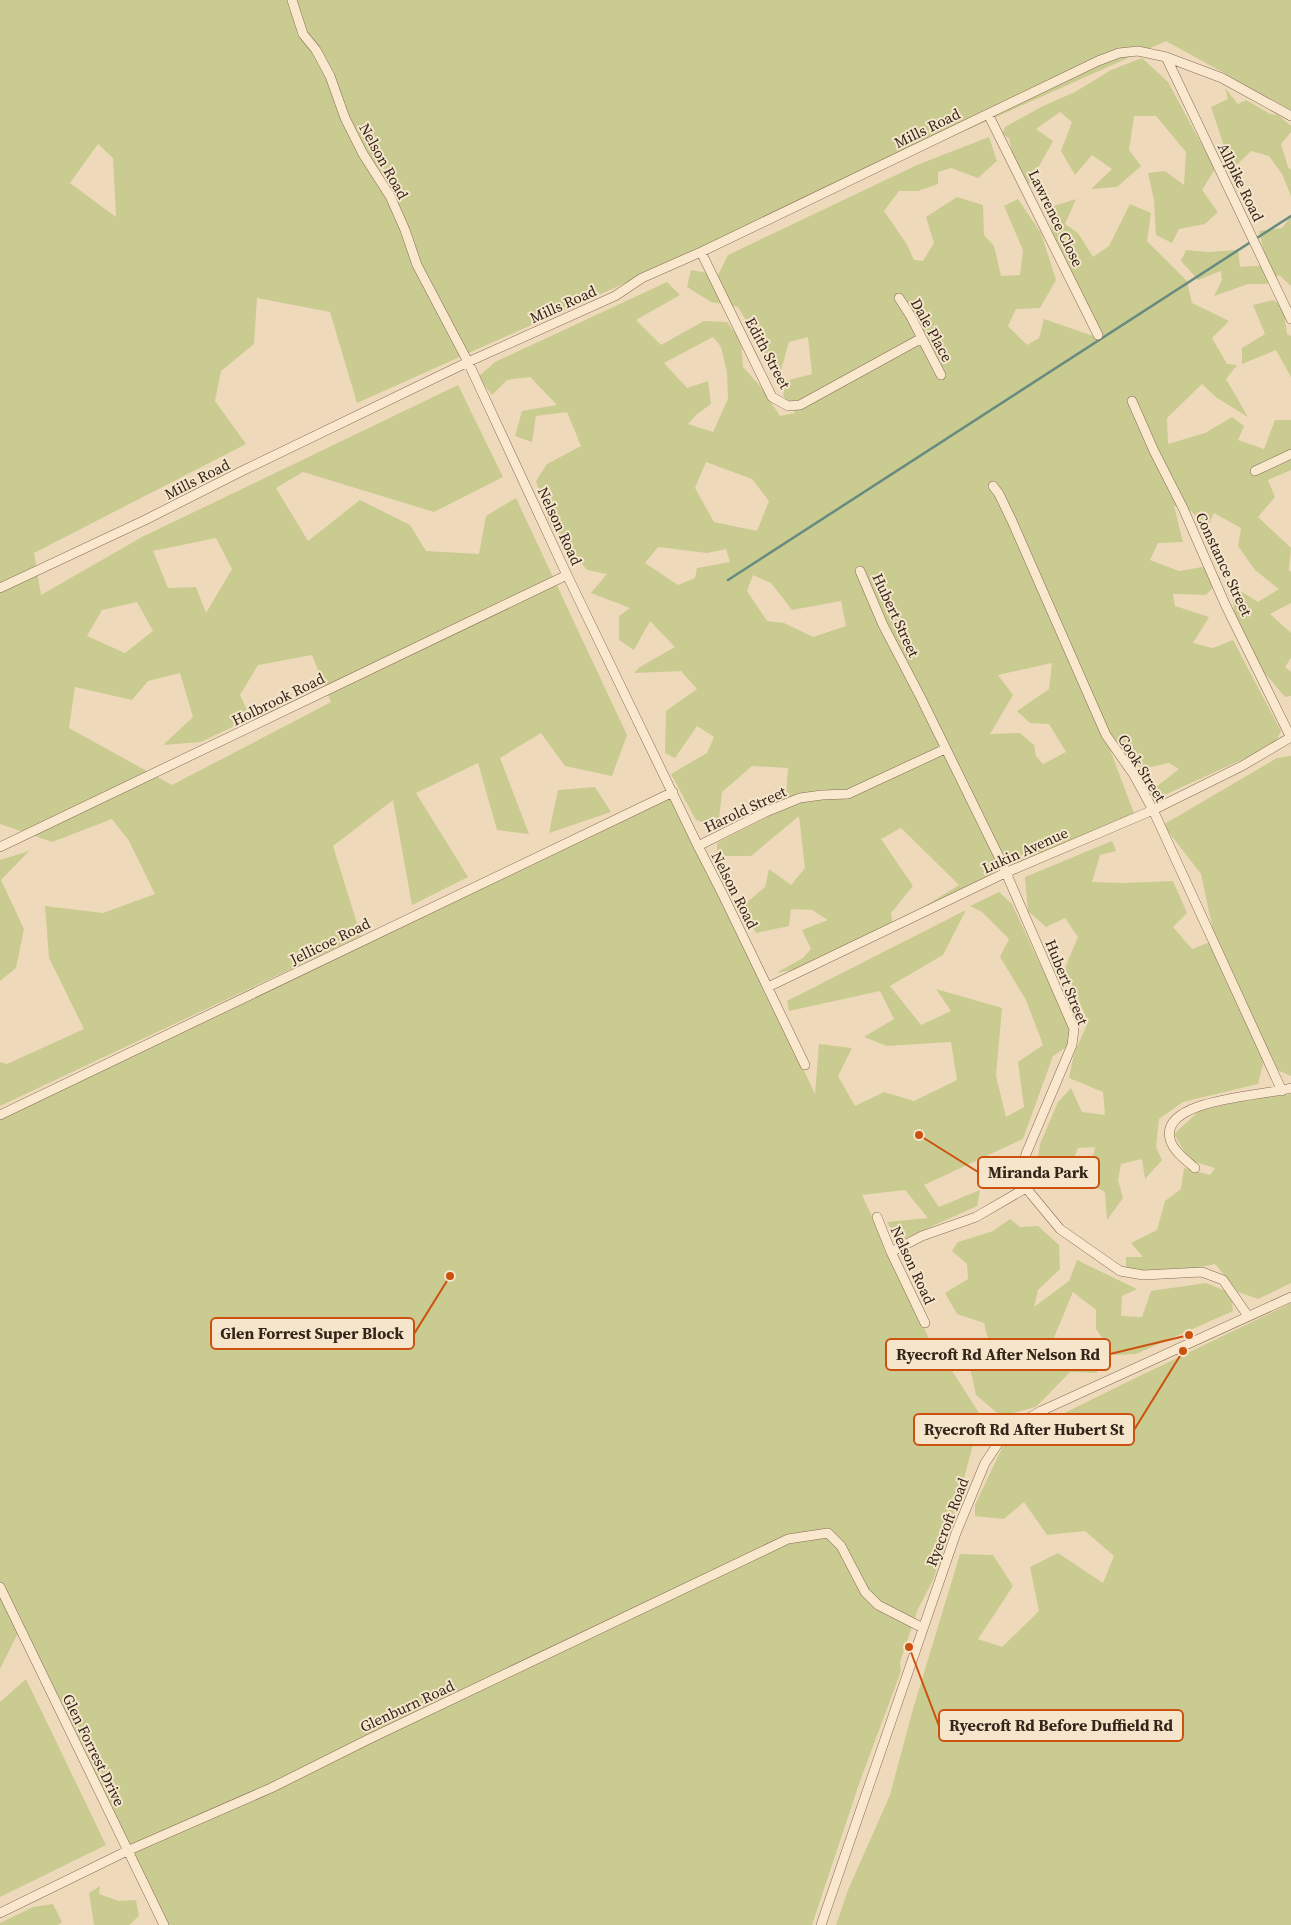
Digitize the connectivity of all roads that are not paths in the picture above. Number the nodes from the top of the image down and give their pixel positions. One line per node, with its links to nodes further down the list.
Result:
1 (292, 0): 10 (street, Nelson Road)
2 (1166, 57): 3 (street, Mills Road); 4 (street); 7 (street, Allpike Road)
3 (988, 114): 5 (street, Mills Road); 8 (street, Lawrence Close)
4 (1291, 116)
5 (701, 252): 9 (street, Edith Street); 10 (street, Mills Road)
6 (899, 298): 9 (street, Dale Place)
7 (1291, 319)
8 (1098, 335)
9 (922, 338): 11 (street, Dale Place)
10 (468, 362): 17 (street, Nelson Road); 18 (street, Mills Road)
11 (941, 375)
12 (1132, 401): 19 (street, Constance Street)
13 (1291, 454): 14 (street)
14 (1255, 470)
15 (992, 486): 22 (street, Cook Street)
16 (860, 571): 20 (street, Hubert Street)
17 (567, 575): 21 (street, Nelson Road); 24 (street, Holbrook Road)
18 (0, 588)
19 (1291, 738): 22 (street, Lukin Avenue)
20 (945, 749): 23 (street, Harold Street); 25 (street, Hubert Street)
21 (673, 792): 23 (street, Nelson Road); 29 (street, Jellicoe Road)
22 (1153, 810): 25 (street, Lukin Avenue); 28 (street, Cook Street)
23 (698, 846): 26 (street, Nelson Road)
24 (0, 847)
25 (1005, 873): 26 (street, Lukin Avenue); 31 (street, Hubert Street)
26 (768, 987): 27 (street, Nelson Road)
27 (805, 1065)
28 (1287, 1090): 30 (street)
29 (0, 1115)
30 (1195, 1168)
31 (1026, 1188): 33 (street); 35 (street)
32 (877, 1217): 33 (street, Nelson Road)
33 (891, 1252): 36 (street, Nelson Road)
34 (1291, 1297): 35 (street, Ryecroft Road)
35 (1248, 1316): 38 (street, Ryecroft Road)
36 (925, 1323)
37 (0, 1587): 39 (street, Glen Forrest Drive)
38 (923, 1628): 39 (street, Glenburn Road); 42 (street, Ryecroft Road)
39 (127, 1851): 40 (street, Glenburn Road); 41 (street, Glen Forrest Drive)
40 (0, 1913)
41 (164, 1925)
42 (821, 1925)

